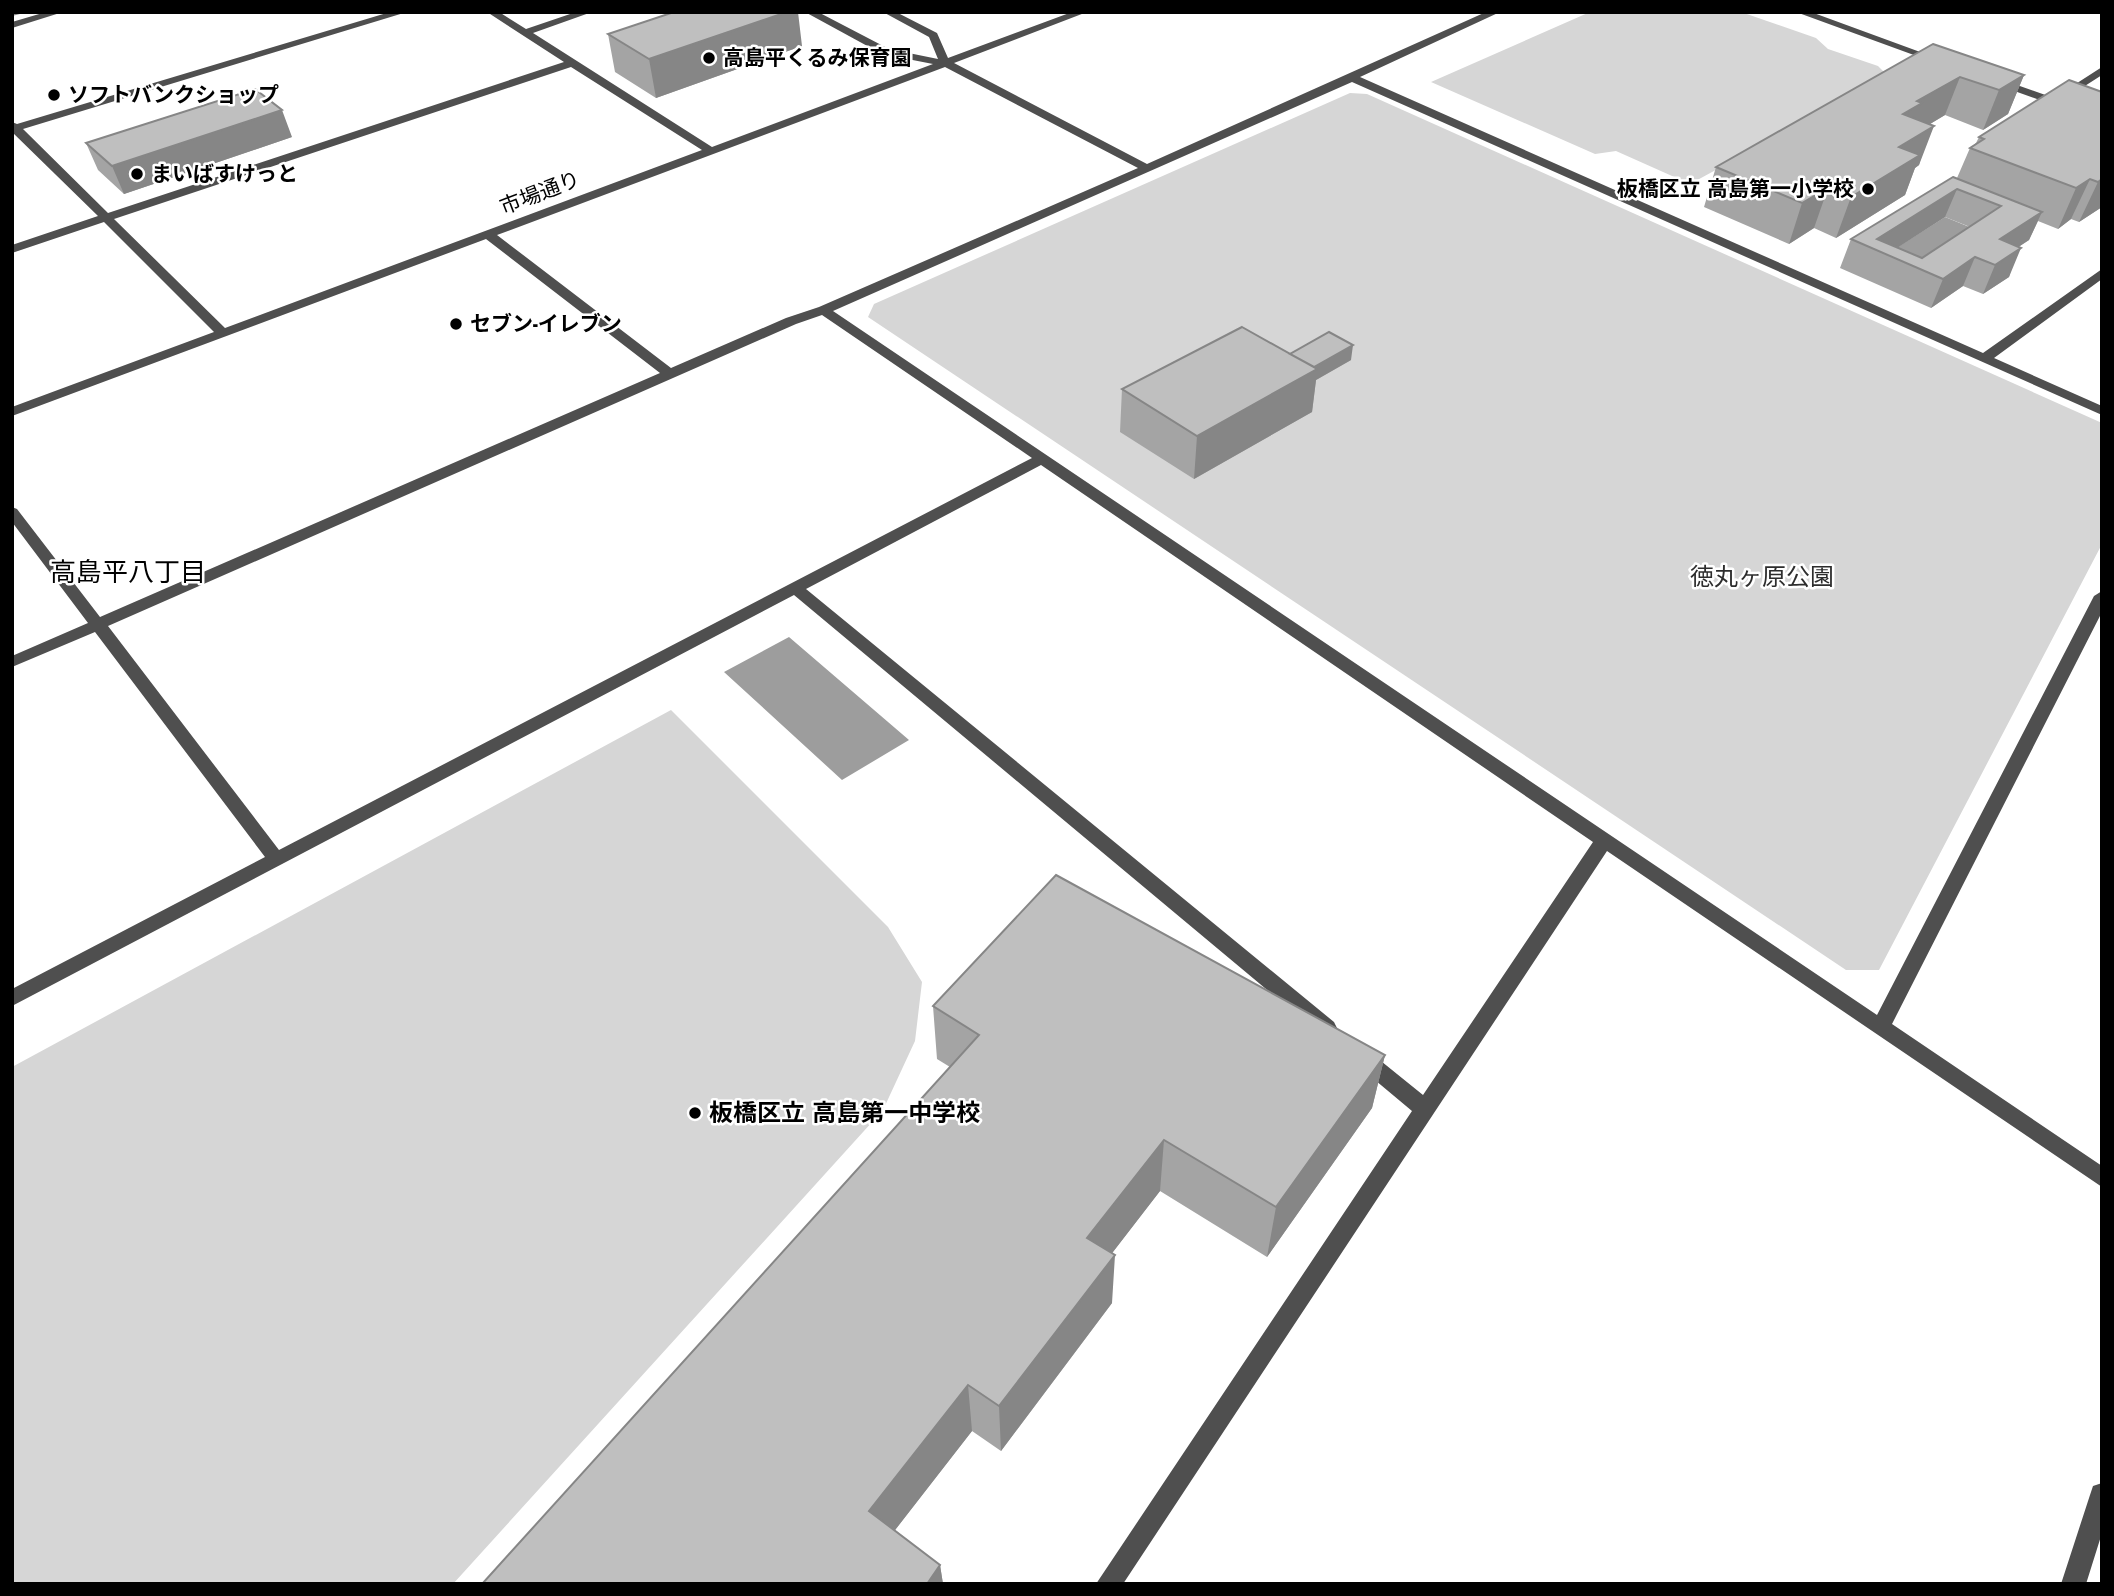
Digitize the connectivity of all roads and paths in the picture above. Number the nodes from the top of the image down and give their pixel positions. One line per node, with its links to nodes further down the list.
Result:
1 (58, 12): 12 (street)
2 (402, 12): 22 (street)
3 (492, 12): 13 (street)
4 (587, 12): 13 (street)
5 (810, 12): 15 (street)
6 (888, 12): 15 (street)
7 (1082, 12): 15 (street, 市場通り)
8 (1494, 12): 18 (street)
9 (1801, 12): 11 (street)
10 (1845, 12): 11 (street)
11 (1827, 21): 16 (street)
12 (12, 25)
13 (524, 33): 14 (street)
14 (571, 63): 23 (street); 25 (street)
15 (945, 63): 23 (street, 市場通り); 24 (street)
16 (1953, 66)
17 (2102, 70): 20 (street)
18 (1352, 78): 24 (street); 31 (street)
19 (1990, 79): 20 (street)
20 (2053, 102): 21 (street)
21 (2102, 119)
22 (13, 127): 25 (street)
23 (711, 151): 26 (street, 市場通り)
24 (1147, 169): 29 (street)
25 (106, 218): 27 (street); 30 (street)
26 (489, 235): 30 (street, 市場通り); 32 (street)
27 (12, 249)
28 (2102, 273): 31 (street)
29 (824, 310): 32 (street); 35 (street)
30 (224, 334): 34 (street, 市場通り)
31 (1984, 359): 33 (street)
32 (670, 374): 39 (street)
33 (2102, 411)
34 (12, 412)
35 (1043, 458): 37 (street); 41 (street)
36 (12, 512): 39 (street)
37 (794, 588): 42 (street); 45 (street)
38 (2102, 596): 44 (street)
39 (97, 624): 40 (street); 42 (street)
40 (12, 662)
41 (1605, 839): 44 (street); 45 (street)
42 (277, 860): 43 (street)
43 (12, 998)
44 (1881, 1026): 46 (street)
45 (1426, 1110): 48 (street)
46 (2102, 1178)
47 (2102, 1495): 49 (street)
48 (1108, 1584)
49 (2073, 1584)

